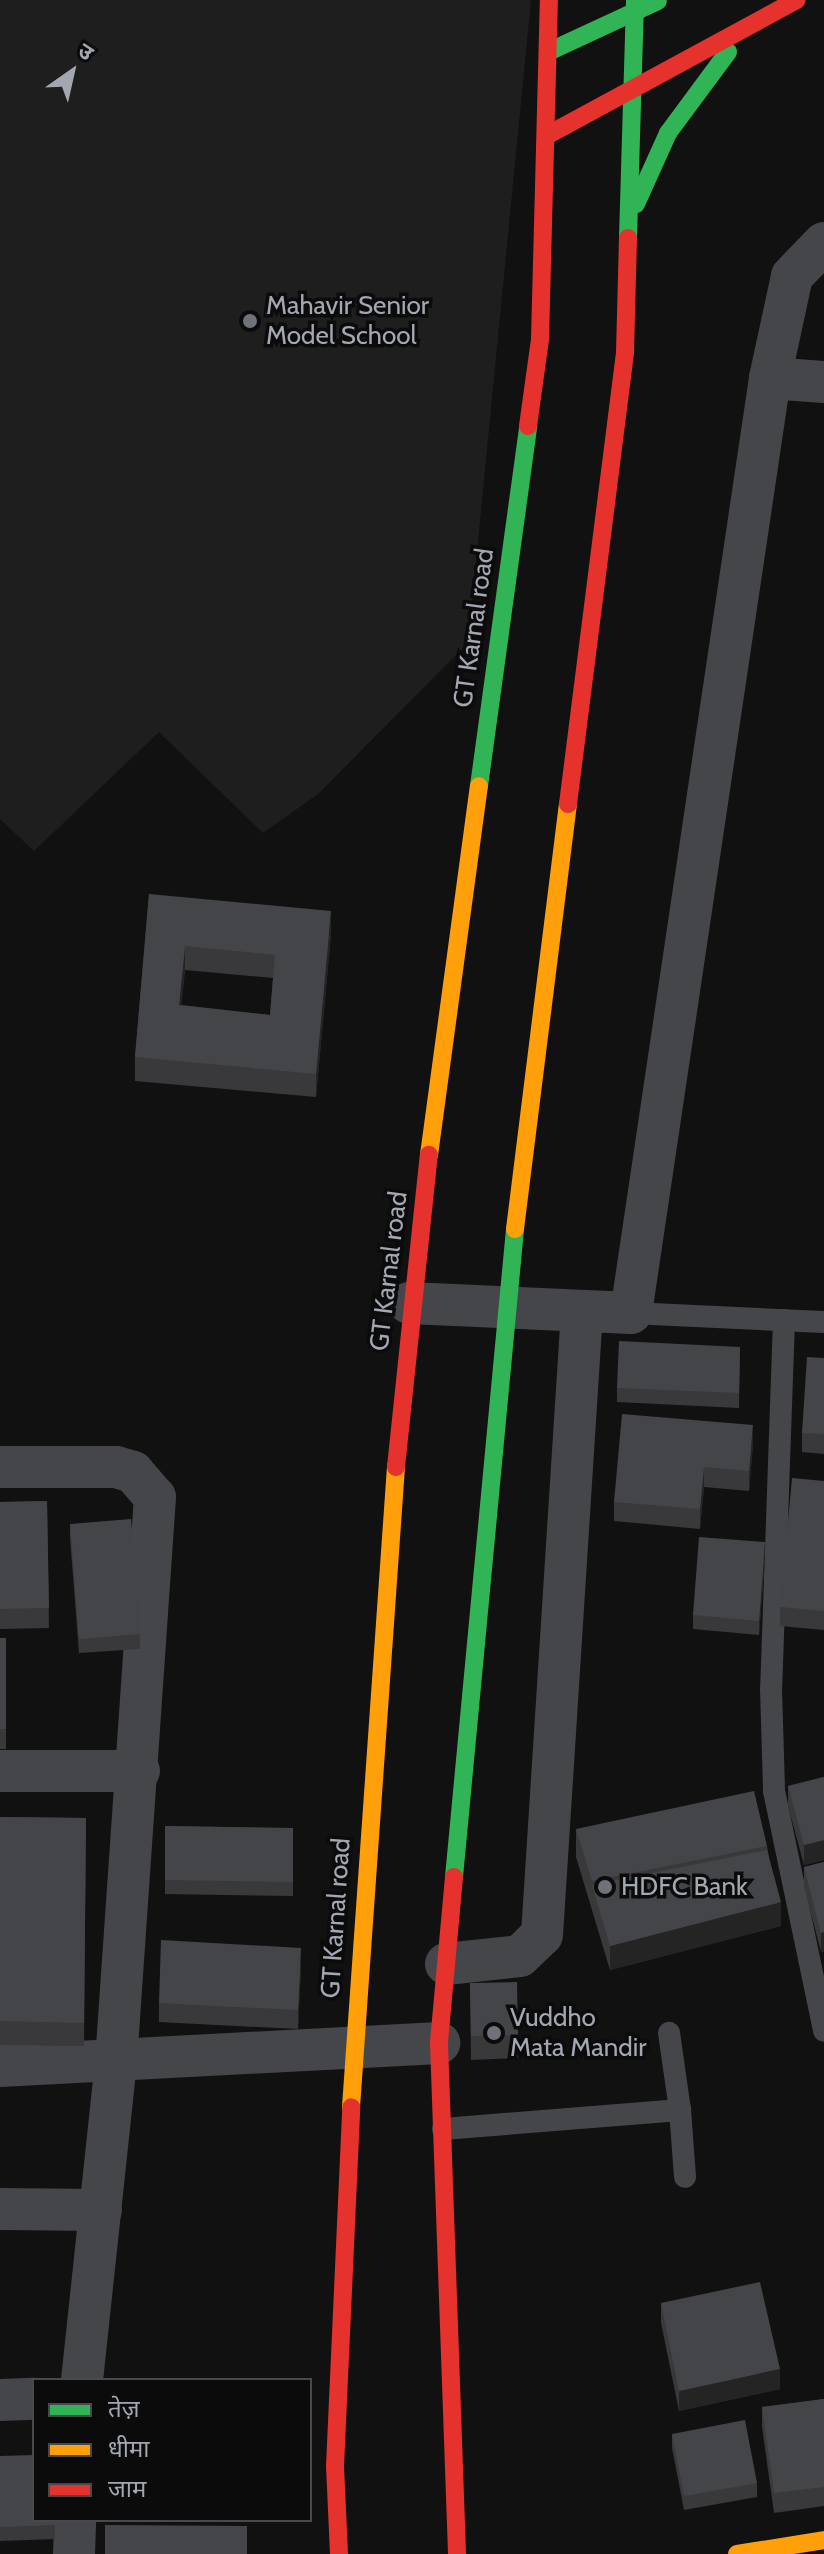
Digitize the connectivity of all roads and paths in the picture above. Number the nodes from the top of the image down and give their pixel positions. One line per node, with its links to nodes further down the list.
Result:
1 (549, 0): 6 (main road, GT Karnal road)
2 (660, 0): 4 (main road)
3 (797, 0): 5 (main road)
4 (635, 7): 6 (main road); 7 (main road)
5 (751, 26): 7 (main road); 9 (main road)
6 (548, 52): 8 (main road, GT Karnal road)
7 (632, 95): 8 (main road); 9 (main road)
8 (546, 136): 13 (main road, GT Karnal road)
9 (628, 220): 14 (main road)
10 (824, 243): 11 (street)
11 (770, 378): 12 (street); 16 (street)
12 (824, 382)
13 (409, 1303): 14 (street); 26 (main road, GT Karnal road)
14 (505, 1307): 15 (street); 22 (main road)
15 (582, 1311): 16 (street); 22 (street)
16 (631, 1313): 17 (lane)
17 (784, 1320): 18 (lane); 23 (lane)
18 (824, 1322)
19 (0, 1467): 21 (street)
20 (0, 1771): 21 (street)
21 (139, 1771): 27 (street)
22 (446, 1964): 25 (main road)
23 (824, 2031)
24 (669, 2033): 29 (lane)
25 (439, 2043): 26 (street); 30 (main road)
26 (353, 2047): 27 (street); 35 (main road, GT Karnal road)
27 (116, 2062): 28 (street); 33 (street)
28 (0, 2066)
29 (680, 2110): 30 (lane); 31 (lane)
30 (443, 2129): 42 (main road)
31 (685, 2177)
32 (0, 2209): 33 (street)
33 (101, 2210): 34 (street)
34 (82, 2378)
35 (324, 2395): 41 (main road, GT Karnal road)
36 (32, 2399): 37 (street)
37 (0, 2400)
38 (75, 2522): 40 (street)
39 (824, 2540): 43 (main road)
40 (74, 2554)
41 (339, 2554)
42 (457, 2554)
43 (737, 2554)

